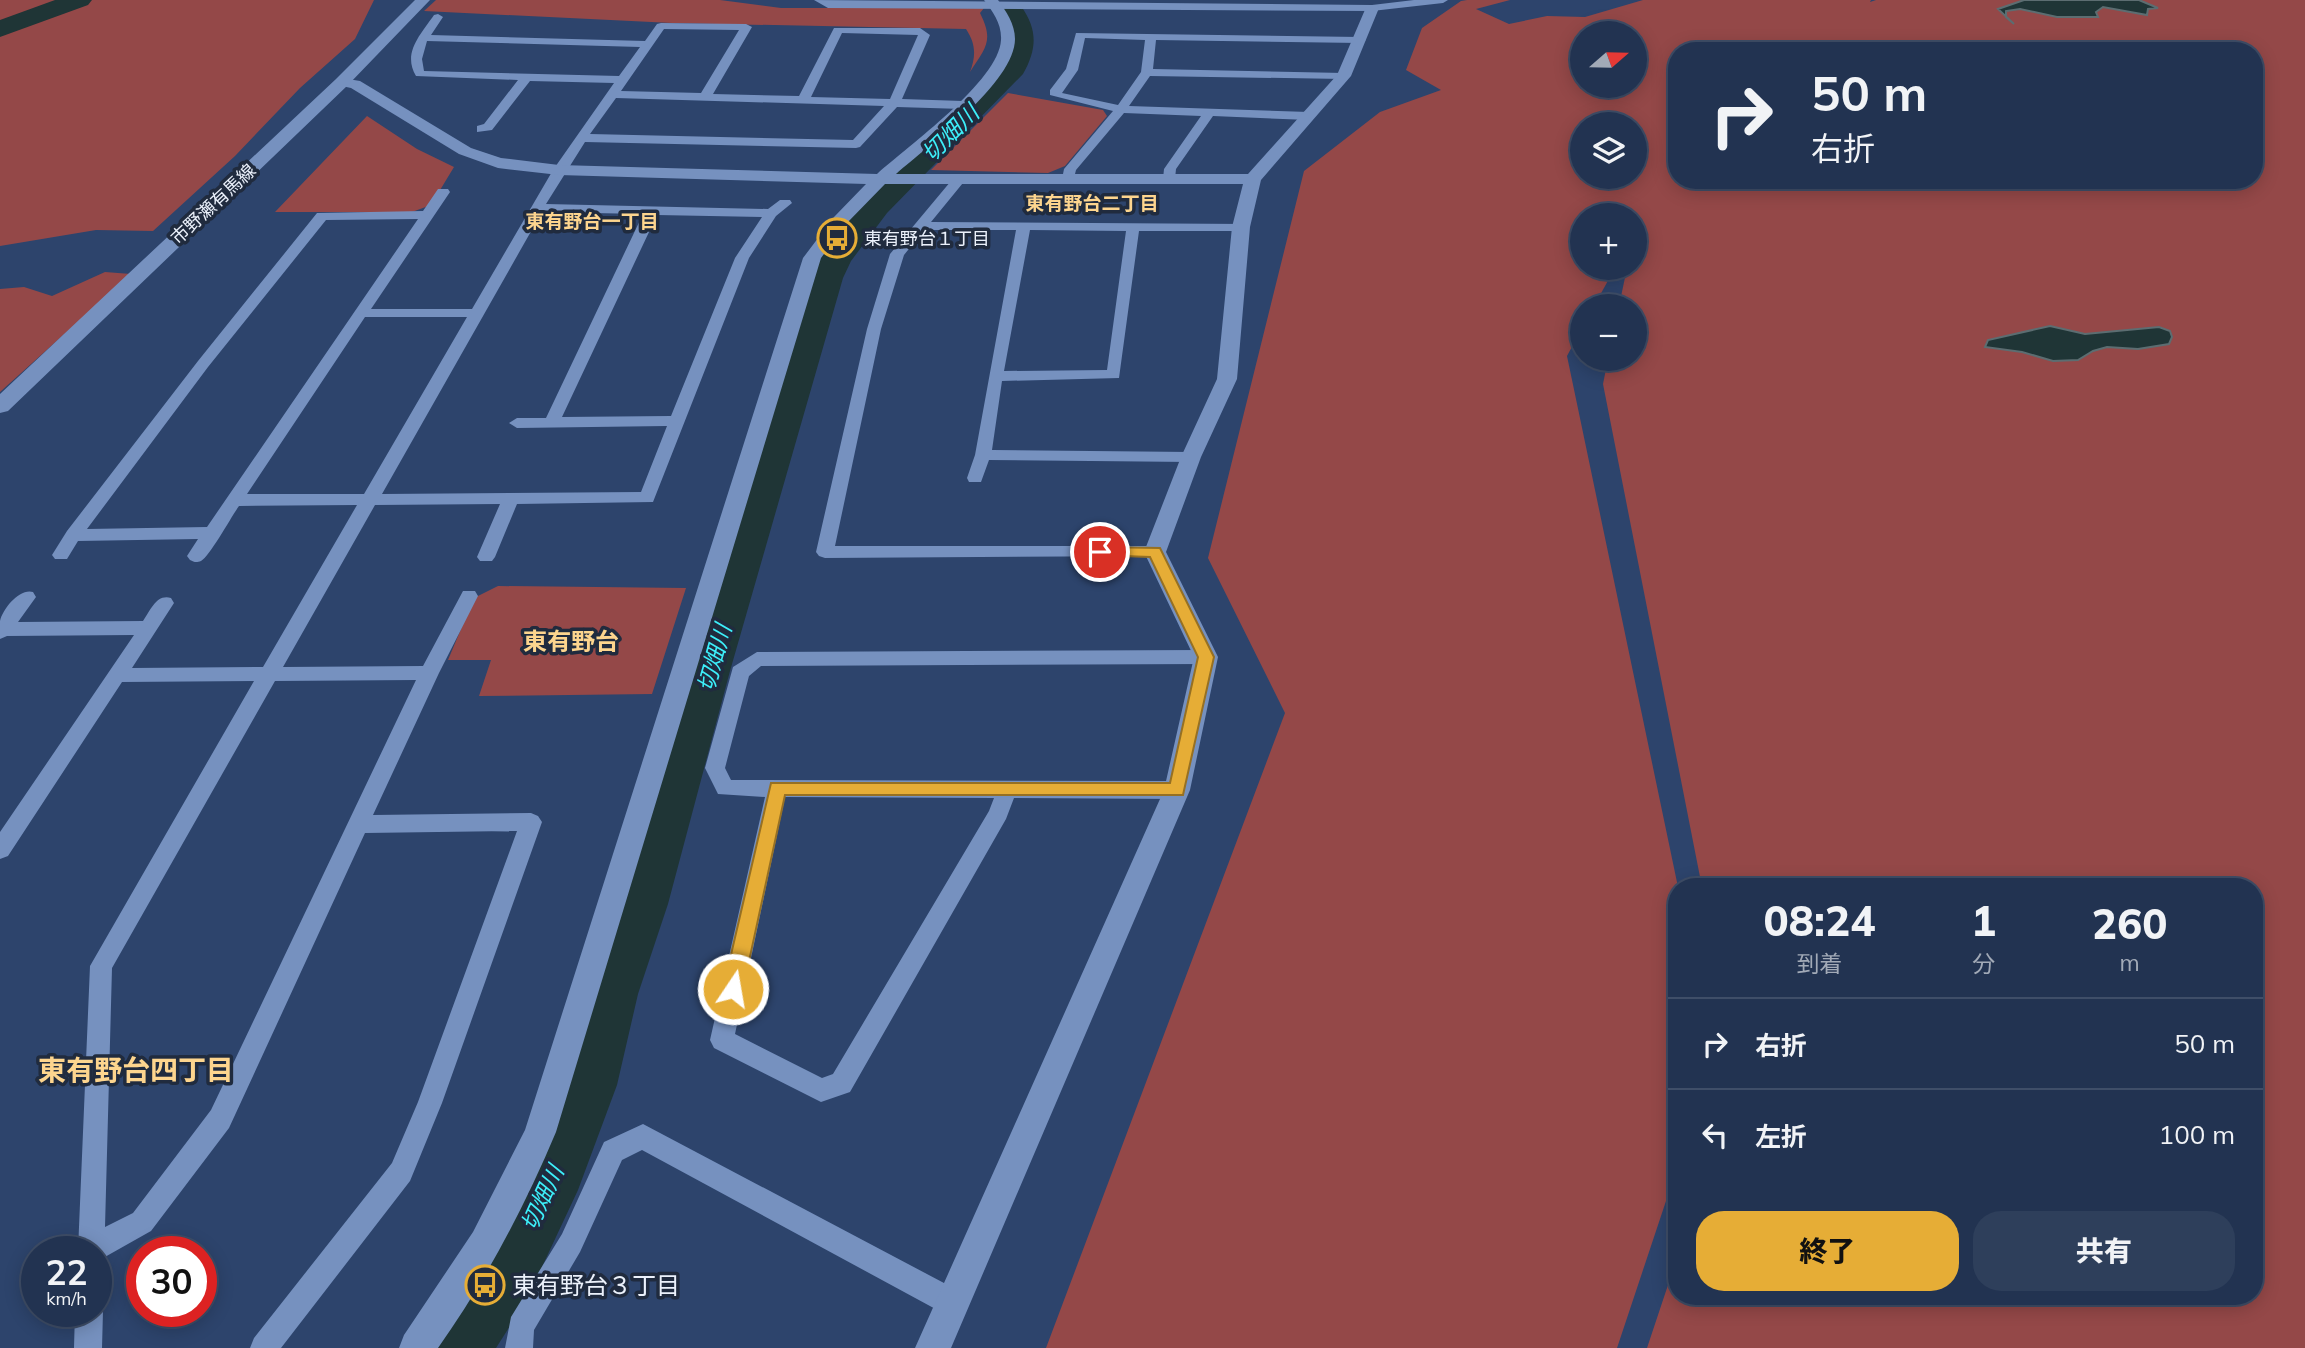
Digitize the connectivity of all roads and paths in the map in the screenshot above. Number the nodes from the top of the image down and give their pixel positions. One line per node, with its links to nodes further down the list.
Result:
1 (423, 0): 14 (main road, 市野瀬有馬線)
2 (819, 0): 4 (street)
3 (1443, 0): 5 (street)
4 (993, 2): 5 (street); 19 (street)
5 (1372, 8): 9 (street)
6 (438, 16): 8 (street)
7 (1151, 37): 9 (street); 11 (street); 20 (street)
8 (424, 38): 10 (street); 13 (street)
9 (1360, 40): 12 (street)
10 (646, 44): 15 (street); 16 (street)
11 (1147, 72): 12 (street); 20 (street)
12 (1344, 76): 22 (street)
13 (526, 78): 15 (street); 23 (street)
14 (342, 82): 25 (street); 44 (main road, 市野瀬有馬線)
15 (618, 87): 16 (street); 24 (street)
16 (705, 97): 17 (street)
17 (803, 100): 18 (street); 18 (street)
18 (895, 102): 19 (street); 24 (street)
19 (963, 105): 26 (street)
20 (1121, 109): 21 (street); 28 (street)
21 (1209, 113): 22 (street); 29 (street)
22 (1309, 116): 30 (street)
23 (481, 129)
24 (584, 138): 25 (street)
25 (559, 170): 26 (street); 33 (street)
26 (884, 178): 27 (street); 80 (street)
27 (961, 178): 28 (street); 37 (street)
28 (1068, 178): 29 (street)
29 (1169, 179): 30 (street)
30 (1253, 179): 40 (street)
31 (443, 192): 36 (street)
32 (785, 203): 35 (street)
33 (537, 208): 34 (street); 42 (street)
34 (652, 211): 35 (street); 45 (street)
35 (771, 214): 46 (street)
36 (429, 215): 41 (street); 55 (street)
37 (919, 226): 38 (street); 56 (street)
38 (1024, 226): 39 (street); 43 (street)
39 (1133, 226): 40 (street); 43 (street)
40 (1241, 227): 49 (street)
41 (363, 313): 42 (street); 53 (street)
42 (477, 313): 51 (street)
43 (995, 376): 48 (street)
44 (0, 406)
45 (552, 421): 46 (street); 47 (street)
46 (678, 421): 52 (street)
47 (517, 423)
48 (983, 455): 49 (street); 50 (street)
49 (1191, 457): 56 (street)
50 (975, 478)
51 (371, 497): 52 (street); 53 (street); 68 (street)
52 (512, 498): 59 (street)
53 (237, 499): 54 (street)
54 (214, 533): 55 (street); 58 (street)
55 (73, 536): 57 (street)
56 (1155, 552): 65 (street)
57 (61, 555)
58 (196, 556)
59 (486, 557)
60 (469, 596): 66 (street)
61 (27, 597): 64 (street)
62 (165, 603): 63 (street)
63 (148, 628): 64 (street); 67 (street)
64 (1, 631)
65 (1206, 657): 69 (street); 71 (street)
66 (429, 673): 68 (street); 72 (street)
67 (117, 675): 68 (street); 73 (street)
68 (269, 675): 74 (street)
69 (778, 788): 70 (street); 70 (street)
70 (1007, 789): 71 (street)
71 (1177, 790): 76 (street)
72 (360, 824): 75 (street); 79 (street)
73 (0, 850)
74 (91, 1236)
75 (112, 1238)
76 (951, 1302): 81 (street); 82 (street)
77 (89, 1327): 78 (street)
78 (88, 1348)
79 (264, 1348)
80 (417, 1348)
81 (519, 1348)
82 (933, 1348)

